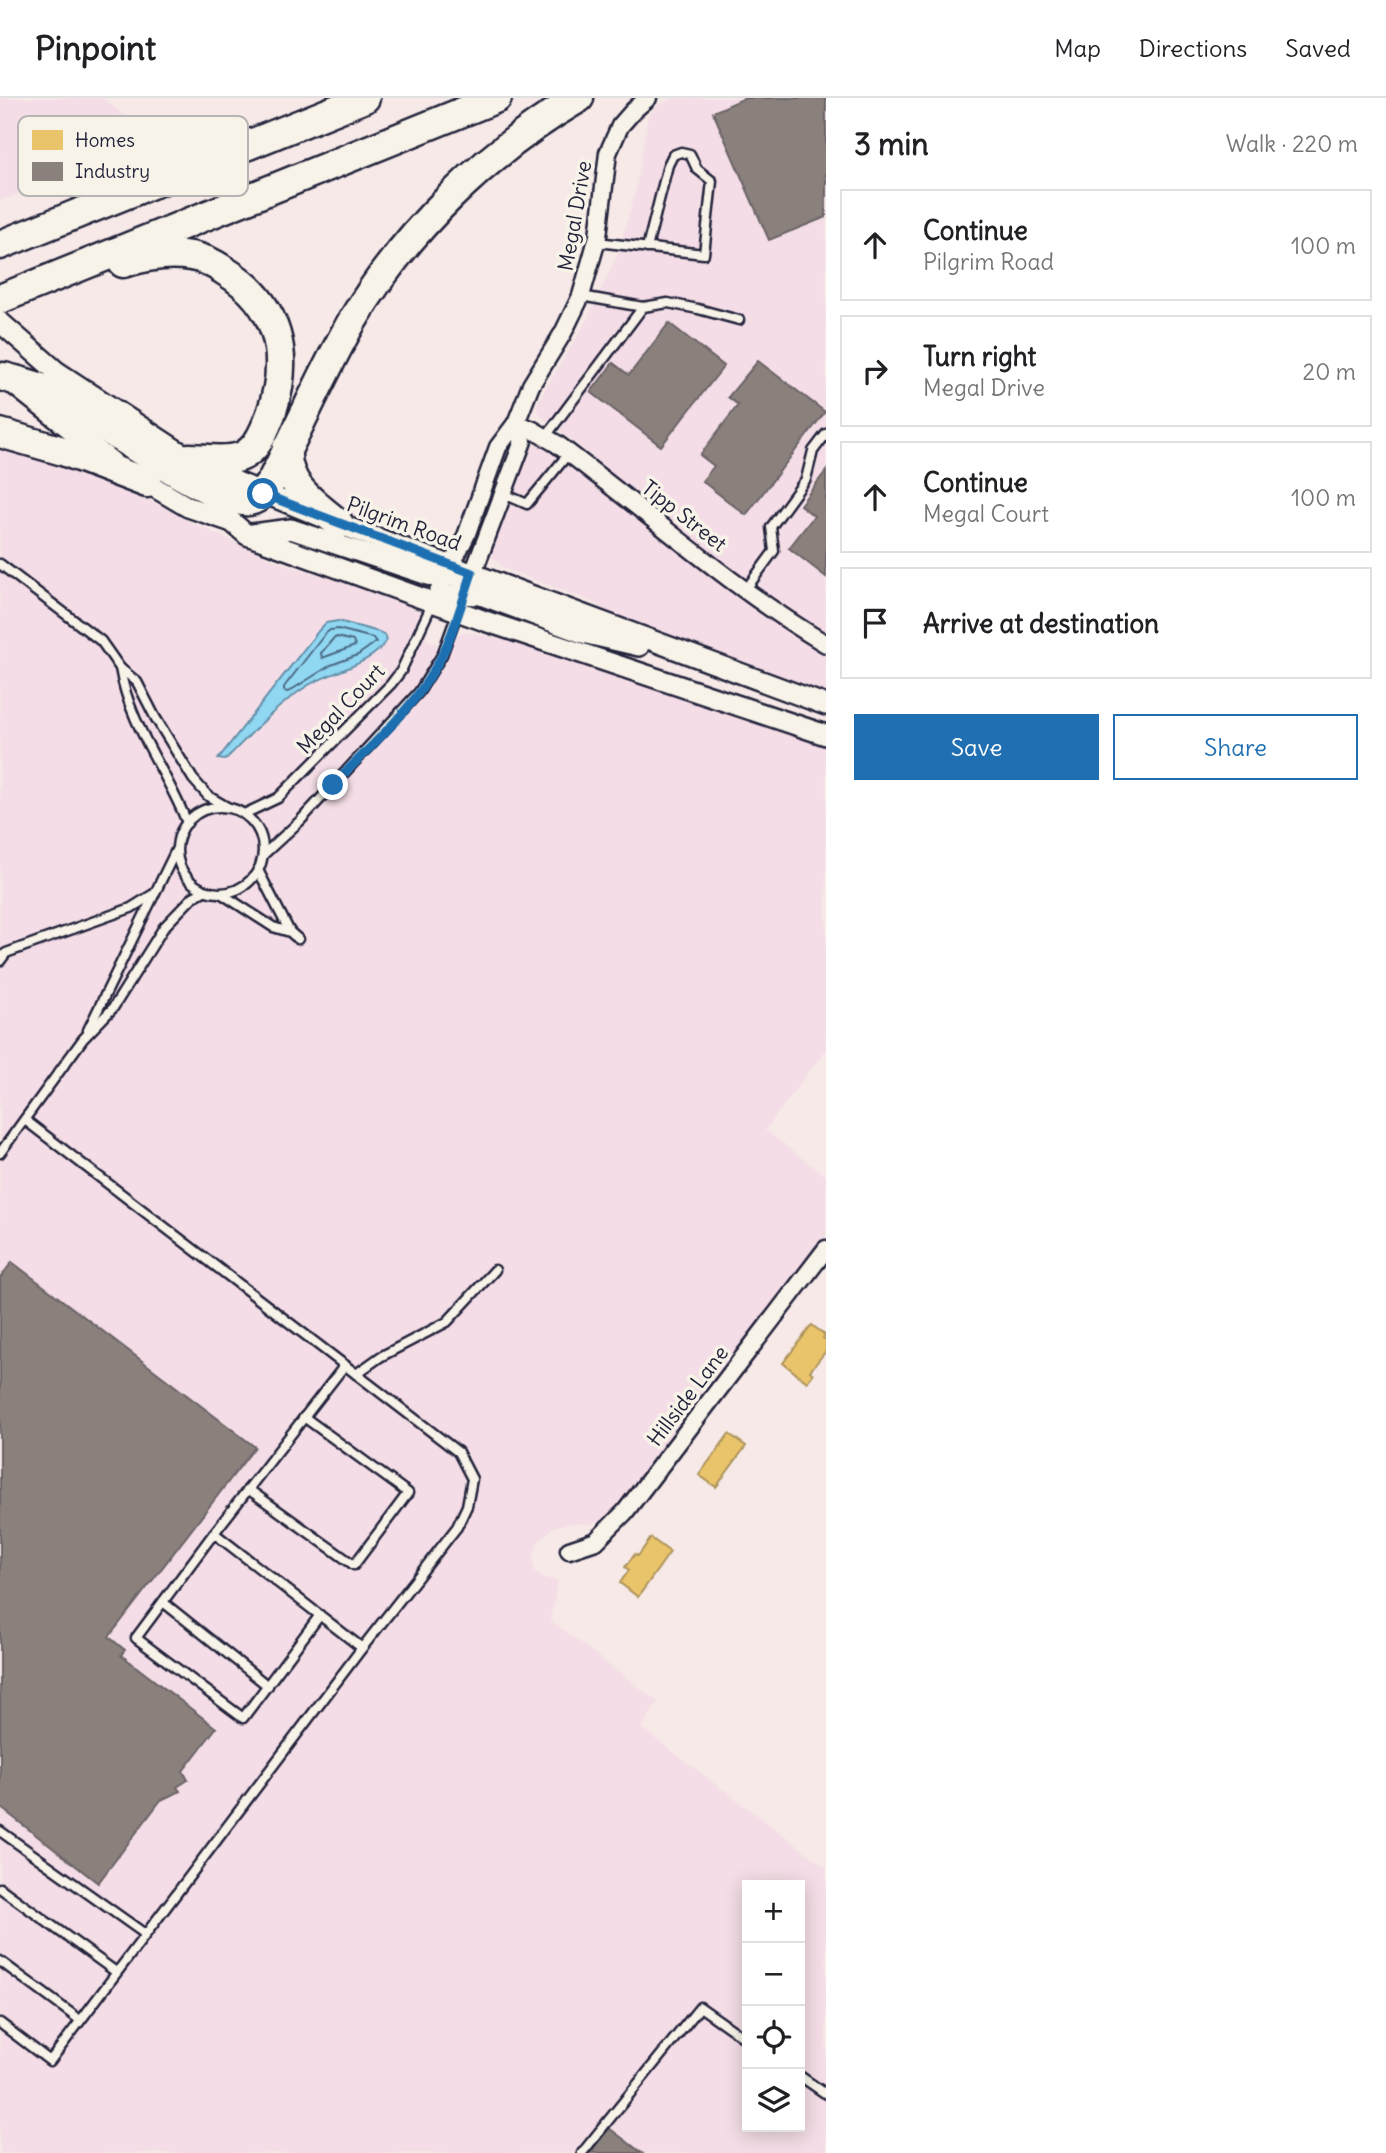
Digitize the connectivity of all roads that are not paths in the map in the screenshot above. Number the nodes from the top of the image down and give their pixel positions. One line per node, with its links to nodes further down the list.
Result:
1 (347, 98): 6 (highway)
2 (365, 98): 7 (highway)
3 (497, 98): 15 (highway)
4 (579, 98): 25 (highway)
5 (648, 98): 11 (street, Megal Drive)
6 (248, 131)
7 (248, 145)
8 (85, 196): 10 (highway)
9 (122, 196): 12 (highway)
10 (0, 230)
11 (597, 242): 13 (lane); 14 (street, Megal Drive)
12 (0, 245)
13 (647, 248): 13 (lane)
14 (581, 296): 16 (lane); 21 (street, Megal Drive)
15 (0, 299)
16 (643, 307): 18 (lane); 24 (lane)
17 (0, 311): 27 (highway)
18 (740, 320)
19 (0, 322): 27 (street, Pilgrim Road)
20 (2, 375): 28 (street); 29 (highway)
21 (516, 423): 24 (street, Tipp Street); 30 (street, Megal Drive); 34 (street, Megal Drive)
22 (0, 433): 28 (highway)
23 (826, 435): 36 (lane)
24 (546, 436): 26 (street, Tipp Street)
25 (287, 448): 29 (highway); 31 (highway)
26 (569, 453): 30 (lane); 36 (street, Tipp Street)
27 (189, 458): 29 (street, Pilgrim Road)
28 (147, 483): 32 (street)
29 (263, 494): 31 (street, Pilgrim Road)
30 (503, 494): 35 (street, Megal Drive)
31 (340, 524): 34 (street, Pilgrim Road)
32 (247, 535): 34 (street); 37 (street)
33 (0, 564): 41 (lane)
34 (447, 572): 35 (street); 37 (street, Megal Drive)
35 (472, 573): 38 (street, Megal Drive); 40 (street, Pilgrim Road)
36 (746, 589): 39 (street, Tipp Street)
37 (433, 602): 38 (street); 45 (lane, Megal Court)
38 (462, 602): 40 (street); 43 (street); 48 (lane)
39 (826, 644)
40 (667, 646): 42 (street, Pilgrim Road)
41 (120, 668): 44 (lane); 46 (lane)
42 (826, 705)
43 (826, 736)
44 (227, 807): 45 (lane); 46 (lane)
45 (244, 814): 48 (lane)
46 (187, 823): 47 (lane)
47 (176, 848): 50 (lane); 51 (lane)
48 (262, 855): 49 (lane)
49 (258, 870): 52 (lane); 53 (lane)
50 (204, 891): 52 (lane); 56 (lane)
51 (154, 893): 55 (lane); 56 (lane)
52 (222, 894): 53 (lane)
53 (289, 932): 54 (lane)
54 (298, 939)
55 (0, 961)
56 (83, 1039): 57 (lane)
57 (25, 1120): 58 (lane); 61 (lane)
58 (0, 1153)
59 (826, 1249): 66 (street, Hillside Lane)
60 (495, 1270): 62 (lane)
61 (345, 1365): 62 (lane); 63 (lane)
62 (356, 1374): 69 (lane)
63 (304, 1417): 64 (lane); 64 (lane)
64 (248, 1489): 65 (lane)
65 (214, 1533): 67 (lane); 68 (lane)
66 (569, 1550)
67 (163, 1602): 70 (lane); 70 (lane)
68 (320, 1615): 69 (lane); 70 (lane)
69 (362, 1648): 73 (lane)
70 (268, 1686)
71 (0, 1831): 73 (lane)
72 (0, 1888): 75 (lane)
73 (145, 1934): 75 (lane)
74 (0, 1961): 76 (lane)
75 (117, 1972): 76 (lane)
76 (80, 2020): 77 (lane)
77 (0, 2023)
78 (742, 2036): 81 (lane)
79 (805, 2079): 80 (lane)
80 (826, 2094)
81 (582, 2153)

